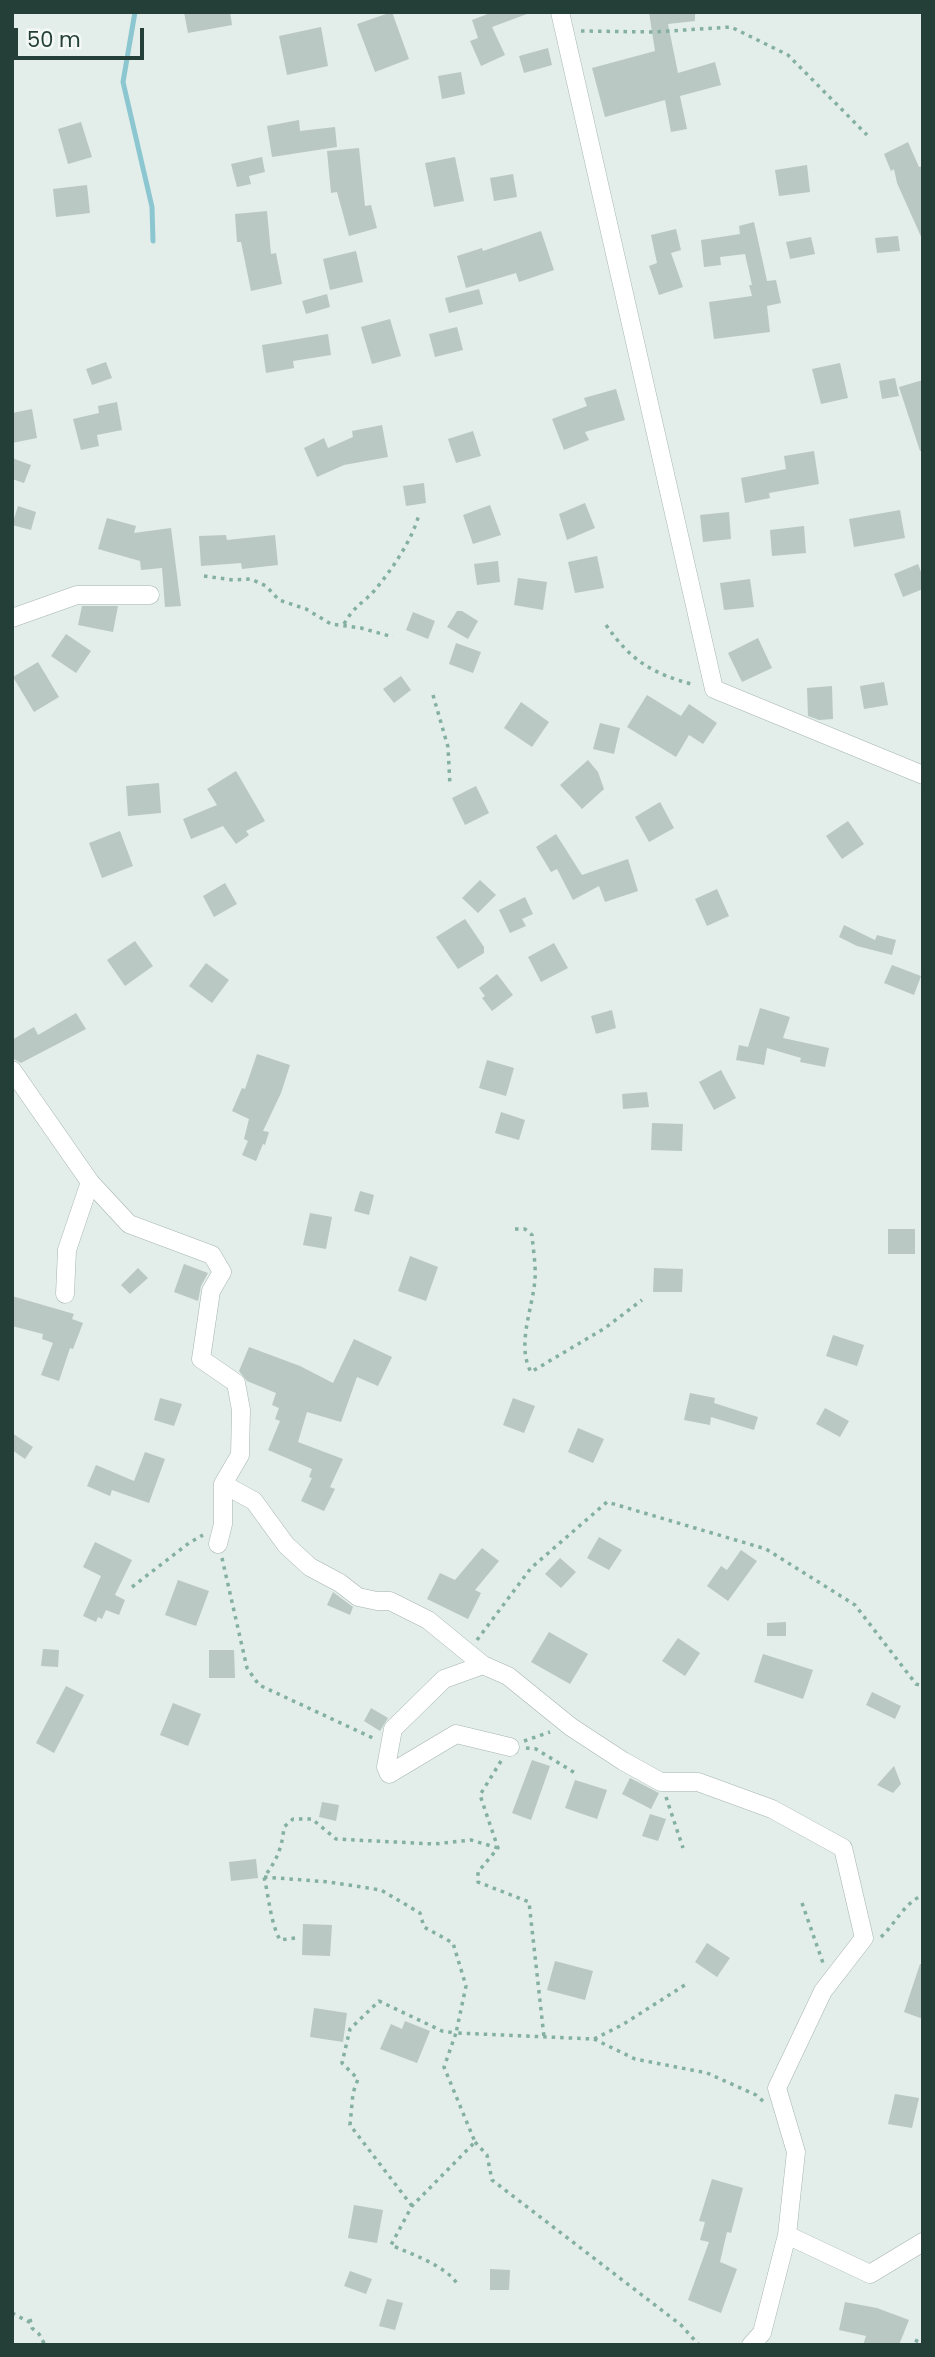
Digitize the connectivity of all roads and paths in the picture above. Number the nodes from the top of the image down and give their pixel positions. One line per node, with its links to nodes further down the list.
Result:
1 (561, 21): 2 (path); 10 (street)
2 (867, 135)
3 (419, 514): 7 (path)
4 (204, 576): 7 (path)
5 (149, 595): 6 (street)
6 (12, 618)
7 (344, 624): 9 (path)
8 (606, 625): 10 (path)
9 (393, 637)
10 (714, 689): 12 (street)
11 (433, 695): 13 (path)
12 (923, 775)
13 (450, 786)
14 (12, 1070): 15 (street)
15 (90, 1182): 17 (street); 19 (street)
16 (515, 1229): 18 (path)
17 (65, 1294)
18 (642, 1300)
19 (223, 1484): 20 (street); 23 (street)
20 (223, 1524): 21 (street); 22 (path)
21 (218, 1544): 27 (path)
22 (132, 1587)
23 (468, 1653): 24 (street); 25 (path)
24 (483, 1665): 26 (street); 27 (street)
25 (923, 1686)
26 (568, 1725): 28 (path); 30 (street)
27 (390, 1745): 28 (street)
28 (510, 1746): 29 (path); 32 (path)
29 (575, 1773)
30 (661, 1782): 31 (path); 38 (street)
31 (683, 1847)
32 (498, 1848): 33 (path); 41 (path)
33 (264, 1877): 36 (path); 40 (path)
34 (923, 1895): 37 (path)
35 (802, 1903): 38 (path)
36 (295, 1938)
37 (873, 1945)
38 (831, 1981): 46 (street)
39 (688, 1983): 42 (path)
40 (456, 2033): 41 (path); 44 (path); 45 (path)
41 (544, 2037): 42 (path)
42 (594, 2039): 43 (path)
43 (764, 2103)
44 (475, 2142): 45 (path); 53 (path)
45 (412, 2206): 48 (path)
46 (787, 2235): 47 (street); 54 (street)
47 (923, 2242)
48 (458, 2285)
49 (12, 2313): 52 (path)
50 (915, 2340): 51 (path)
51 (923, 2344)
52 (45, 2345)
53 (699, 2345)
54 (751, 2345)

